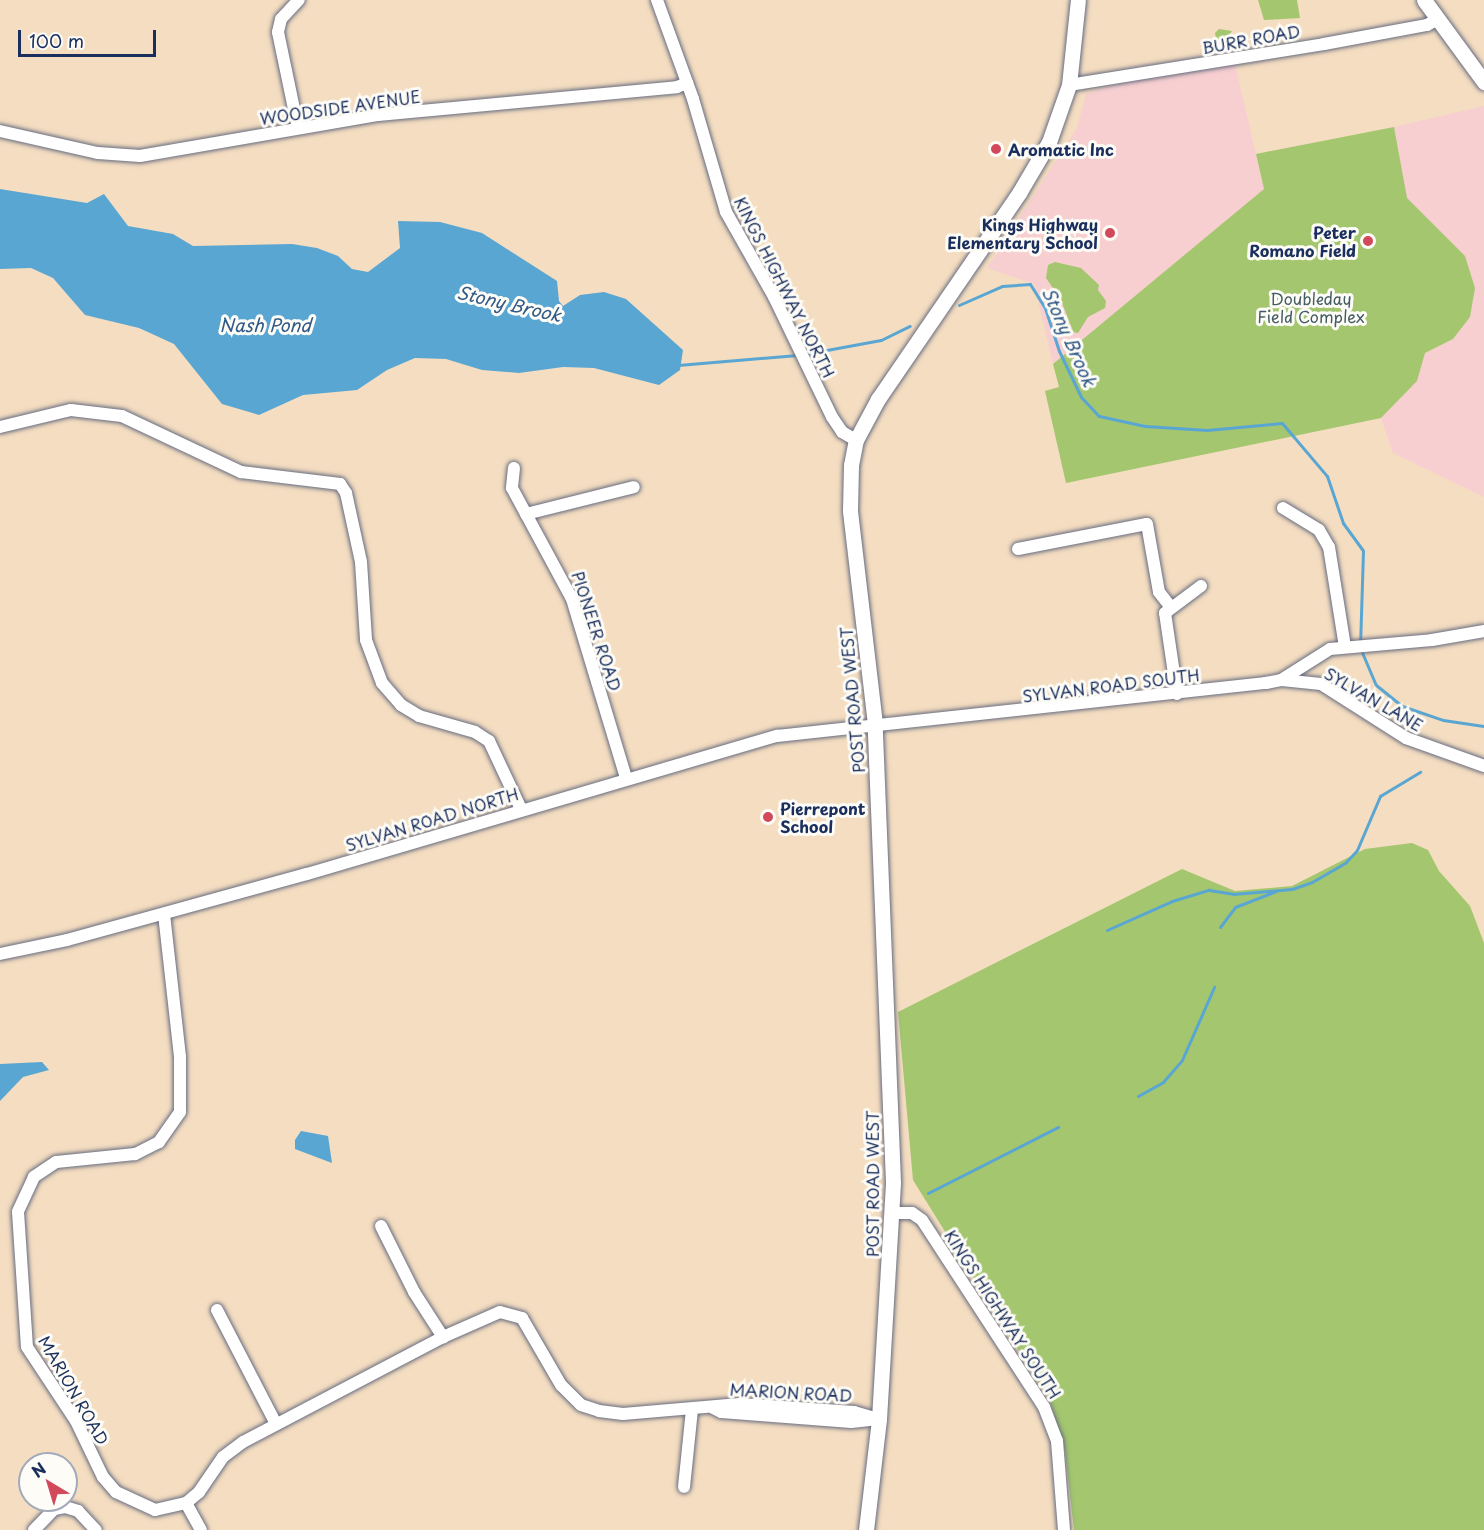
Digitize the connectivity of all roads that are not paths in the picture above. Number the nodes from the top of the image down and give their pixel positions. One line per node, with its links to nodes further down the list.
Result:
1 (299, 0): 9 (street)
2 (657, 0): 7 (street, KINGS HIGHWAY NORTH)
3 (1078, 0): 8 (main road, POST ROAD WEST)
4 (1424, 0): 5 (main road)
5 (1436, 20): 6 (main road); 8 (street, BURR ROAD)
6 (1484, 82)
7 (687, 83): 9 (street, WOODSIDE AVENUE); 12 (street, KINGS HIGHWAY NORTH)
8 (1069, 85): 12 (main road, POST ROAD WEST)
9 (298, 128): 10 (street, WOODSIDE AVENUE)
10 (0, 130)
11 (0, 427): 28 (street)
12 (856, 440): 25 (main road, POST ROAD WEST)
13 (514, 468): 16 (street, PIONEER ROAD)
14 (634, 487): 16 (street)
15 (1283, 508): 21 (street)
16 (526, 514): 27 (street, PIONEER ROAD)
17 (1018, 549): 19 (street)
18 (1202, 586): 19 (street)
19 (1170, 606): 24 (street)
20 (1484, 631): 21 (street, SYLVAN ROAD SOUTH)
21 (1350, 646): 22 (street, SYLVAN ROAD SOUTH); 23 (street, SYLVAN ROAD SOUTH)
22 (1281, 680): 23 (street, SYLVAN LANE); 24 (street, SYLVAN ROAD SOUTH)
23 (1321, 684): 26 (street, SYLVAN LANE)
24 (1177, 694): 25 (street, SYLVAN ROAD SOUTH)
25 (875, 724): 27 (street, SYLVAN ROAD NORTH); 31 (main road, POST ROAD WEST)
26 (1484, 766)
27 (626, 778): 28 (street, SYLVAN ROAD NORTH)
28 (521, 808): 29 (street, SYLVAN ROAD NORTH)
29 (164, 914): 30 (street, SYLVAN ROAD NORTH); 39 (street, MARION ROAD)
30 (0, 954)
31 (893, 1213): 36 (main road, POST ROAD WEST); 44 (street, KINGS HIGHWAY SOUTH)
32 (381, 1226): 34 (street)
33 (217, 1310): 37 (street)
34 (443, 1337): 35 (street, MARION ROAD); 37 (street, MARION ROAD)
35 (692, 1410): 36 (street, MARION ROAD); 38 (street)
36 (879, 1419): 43 (main road, POST ROAD WEST)
37 (276, 1424): 39 (street, MARION ROAD)
38 (684, 1487)
39 (186, 1503): 42 (street)
40 (34, 1530): 41 (street)
41 (96, 1530)
42 (201, 1530)
43 (866, 1530)
44 (1064, 1530)

